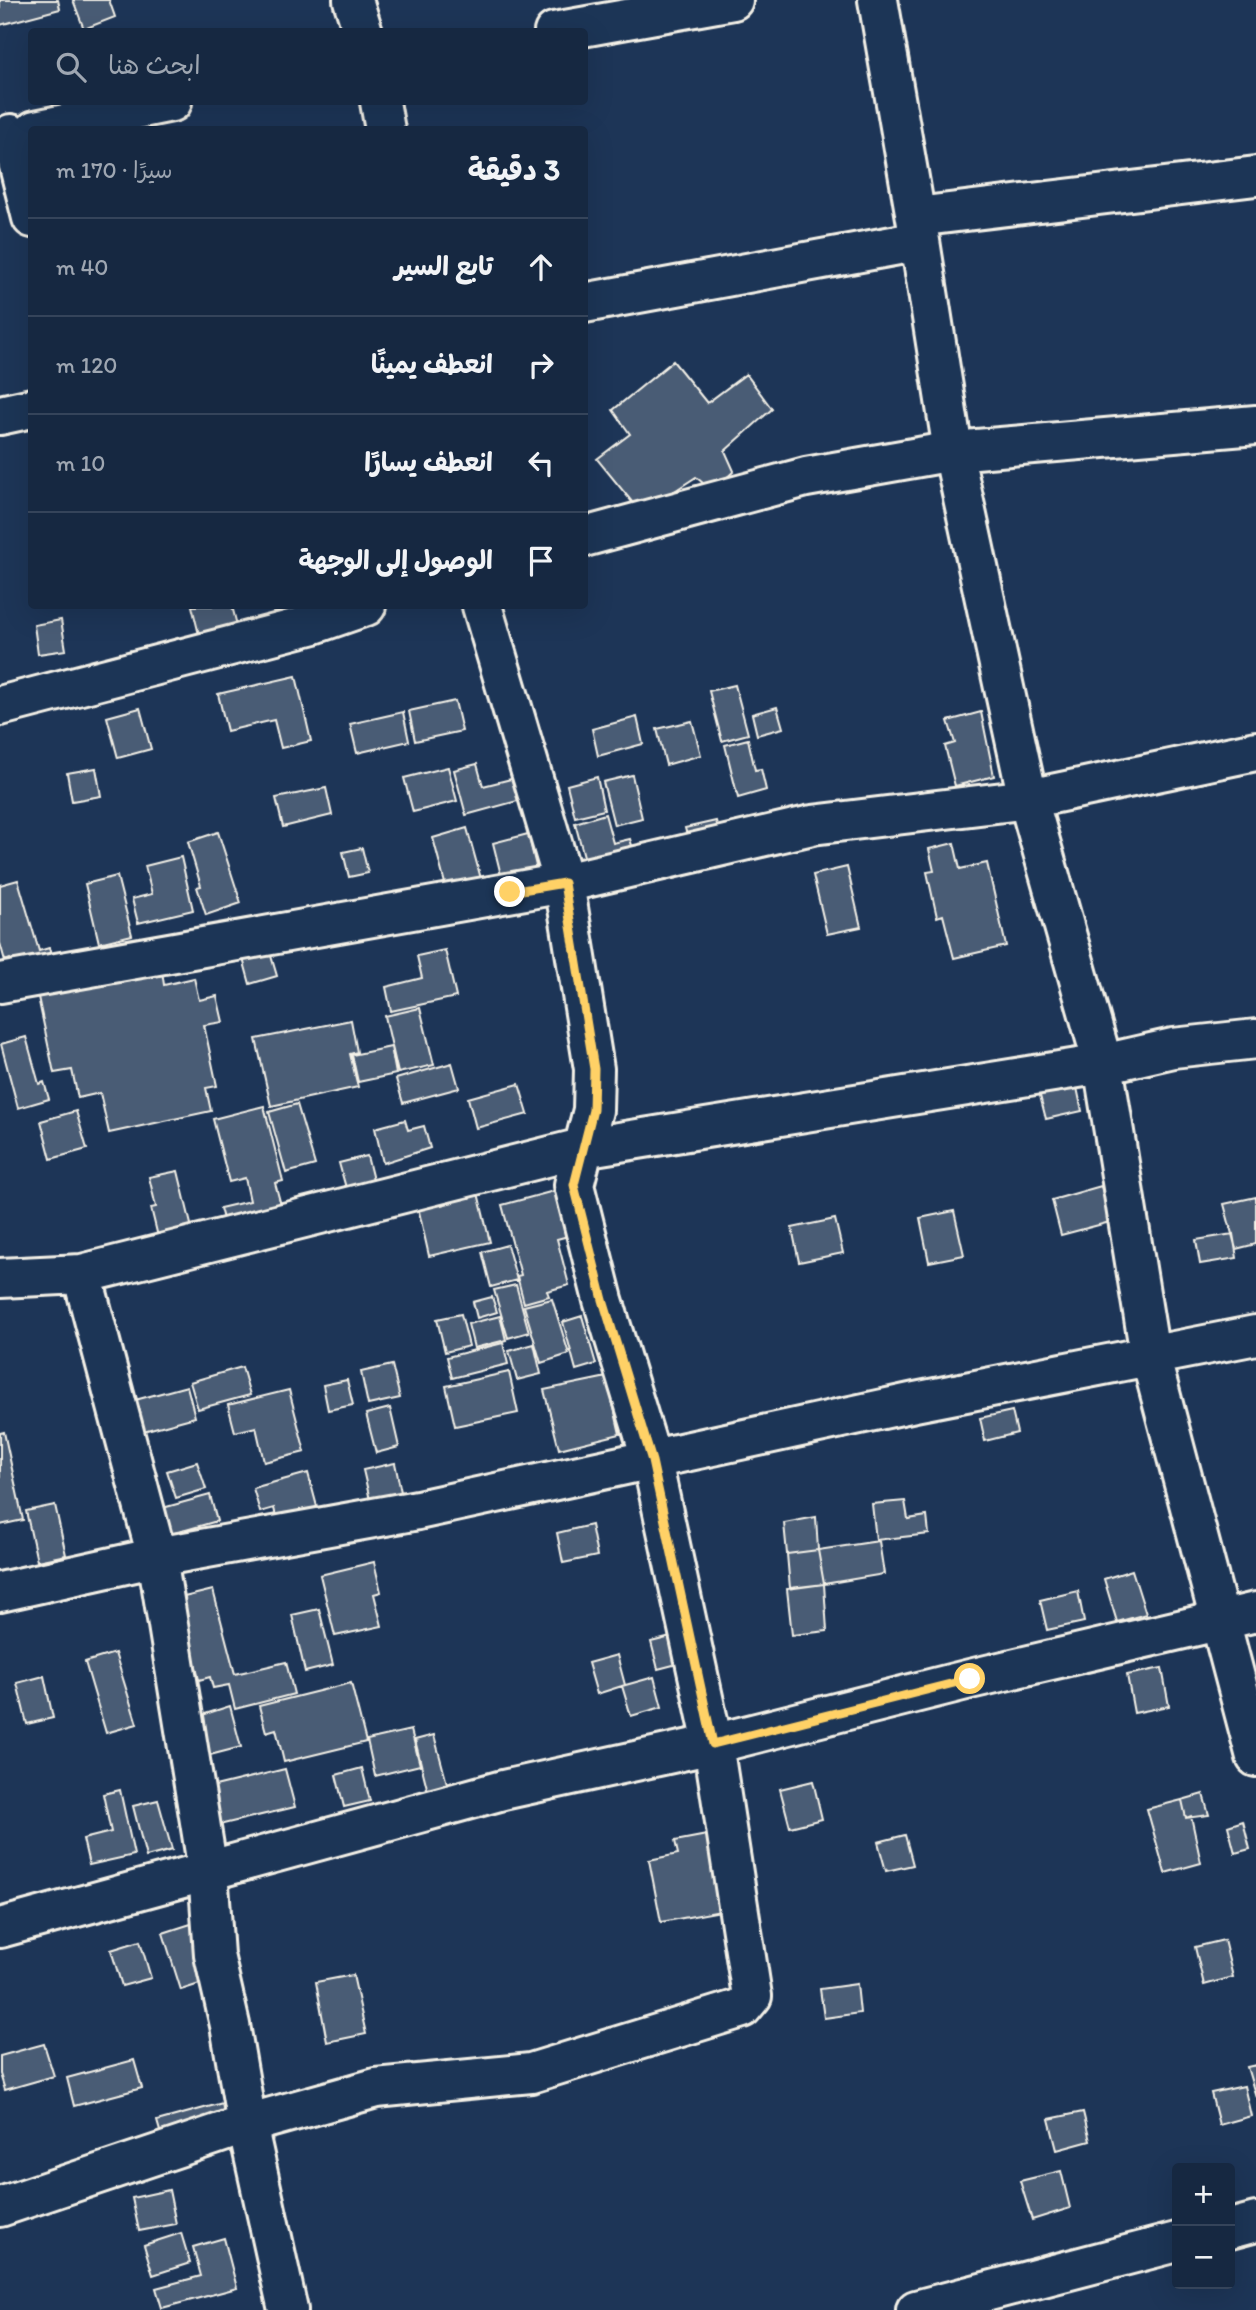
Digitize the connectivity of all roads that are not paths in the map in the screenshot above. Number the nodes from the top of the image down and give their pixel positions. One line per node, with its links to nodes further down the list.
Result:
1 (353, 0): 4 (street)
2 (733, 0): 5 (street)
3 (878, 0): 13 (street)
4 (362, 28)
5 (576, 28)
6 (157, 105): 8 (street)
7 (381, 105): 9 (street)
8 (54, 126)
9 (384, 126)
10 (19, 133): 12 (street)
11 (1256, 176): 13 (street)
12 (28, 192)
13 (918, 229): 14 (street); 18 (street)
14 (588, 302)
15 (28, 409): 16 (street)
16 (0, 415)
17 (1256, 425): 18 (street)
18 (953, 451): 19 (street); 24 (street)
19 (588, 536)
20 (357, 609): 22 (street)
21 (483, 609): 25 (street)
22 (0, 706)
23 (1256, 751): 24 (street)
24 (1028, 799): 25 (street); 28 (street)
25 (564, 883): 26 (street); 29 (street)
26 (0, 983)
27 (1256, 1039): 28 (street)
28 (1103, 1064): 29 (street); 33 (street)
29 (582, 1148): 30 (street); 34 (street)
30 (82, 1274): 31 (street); 35 (street)
31 (0, 1278)
32 (1256, 1335): 33 (street)
33 (1150, 1354): 34 (street); 38 (street)
34 (652, 1461): 35 (street); 39 (street)
35 (157, 1557): 36 (street); 41 (street)
36 (0, 1592)
37 (1256, 1612): 38 (street)
38 (1218, 1619): 39 (street); 40 (street)
39 (713, 1744): 41 (street); 43 (street)
40 (1256, 1756)
41 (208, 1871): 42 (street); 43 (street)
42 (0, 1928)
43 (247, 2124): 44 (street); 48 (street)
44 (0, 2207)
45 (1256, 2222): 46 (street)
46 (1235, 2228)
47 (1172, 2243): 49 (street)
48 (288, 2310)
49 (916, 2310)

